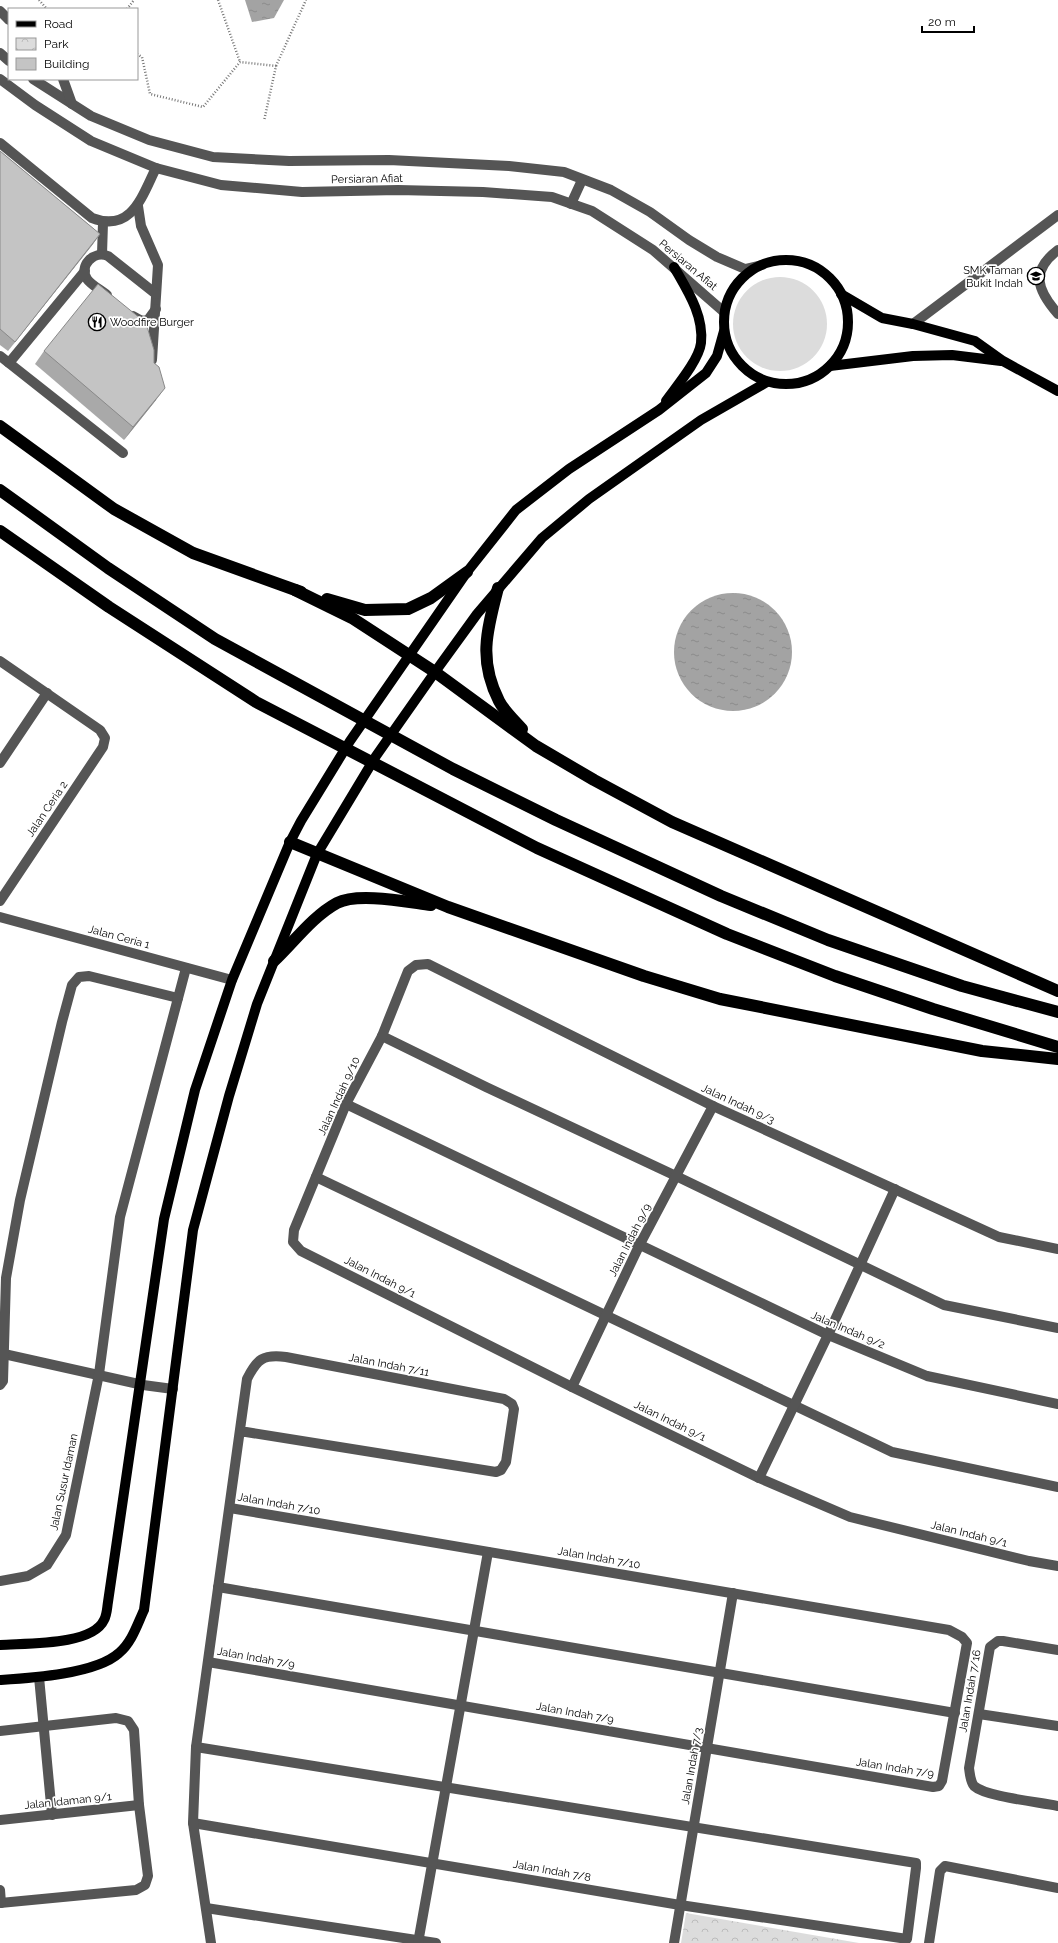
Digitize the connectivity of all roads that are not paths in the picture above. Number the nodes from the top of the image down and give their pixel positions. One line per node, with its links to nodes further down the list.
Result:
1 (0, 11): 2 (street)
2 (8, 19)
3 (0, 53): 4 (street)
4 (8, 59)
5 (0, 79): 10 (street, Persiaran Afiat)
6 (35, 80): 8 (street, Persiaran Afiat)
7 (63, 80): 8 (street)
8 (72, 104): 11 (street, Persiaran Afiat)
9 (0, 143): 15 (street)
10 (156, 168): 12 (street, Persiaran Afiat); 13 (street)
11 (582, 180): 12 (street); 18 (street, Persiaran Afiat)
12 (571, 204): 19 (street, Persiaran Afiat)
13 (138, 206): 15 (street); 21 (street)
14 (1058, 215): 28 (street)
15 (103, 223): 17 (street)
16 (1058, 250): 27 (street)
17 (102, 254): 20 (street); 21 (street)
18 (762, 265): 22 (main road); 26 (main road)
19 (674, 267): 26 (street, Persiaran Afiat); 37 (main road)
20 (85, 271): 23 (street); 32 (street)
21 (156, 294): 24 (street)
22 (841, 294): 28 (main road); 33 (main road)
23 (115, 301)
24 (156, 309): 25 (street); 34 (street)
25 (126, 310)
26 (724, 312): 29 (main road)
27 (1058, 314)
28 (913, 324): 31 (main road)
29 (724, 331): 35 (main road); 37 (main road)
30 (0, 356): 32 (street)
31 (1003, 361): 33 (main road); 36 (main road)
32 (10, 363): 39 (street)
33 (830, 366): 35 (main road)
34 (151, 373)
35 (767, 382): 43 (main road)
36 (1058, 391)
37 (659, 410): 42 (main road)
38 (0, 426): 44 (highway)
39 (123, 454)
40 (0, 490): 62 (highway)
41 (0, 532): 64 (highway)
42 (467, 572): 44 (highway); 45 (main road)
43 (498, 588): 47 (main road); 49 (highway)
44 (294, 590): 45 (highway)
45 (410, 656): 47 (highway); 51 (main road)
46 (0, 661): 48 (street)
47 (434, 672): 49 (highway); 52 (main road)
48 (47, 693): 50 (street); 53 (street, Jalan Ceria 2)
49 (536, 746): 60 (highway)
50 (0, 763)
51 (290, 842): 52 (highway); 59 (main road)
52 (317, 854): 54 (highway); 56 (main road)
53 (0, 901)
54 (448, 907): 56 (highway); 65 (highway)
55 (0, 917): 58 (street, Jalan Ceria 1)
56 (274, 961): 83 (main road)
57 (416, 965): 63 (street, Jalan Indah 9/10); 67 (street, Jalan Indah 9/3)
58 (186, 968): 59 (street, Jalan Ceria 1); 61 (street, Jalan Susur Idaman)
59 (232, 980): 80 (main road)
60 (1058, 990)
61 (178, 998): 78 (street); 79 (street, Jalan Susur Idaman)
62 (1058, 1012)
63 (382, 1036): 66 (street, Jalan Indah 9/10); 68 (street)
64 (1058, 1047)
65 (1058, 1059)
66 (346, 1104): 69 (street, Jalan Indah 9/10); 72 (street, Jalan Indah 9/2)
67 (713, 1106): 68 (street, Jalan Indah 9/9); 70 (street, Jalan Indah 9/3)
68 (676, 1176): 72 (street, Jalan Indah 9/9); 74 (street)
69 (316, 1177): 71 (street, Jalan Indah 9/10); 75 (street)
70 (895, 1189): 73 (street, Jalan Indah 9/3); 74 (street)
71 (293, 1242): 82 (street, Jalan Indah 9/1)
72 (640, 1246): 75 (street, Jalan Indah 9/9); 77 (street, Jalan Indah 9/2)
73 (1058, 1250)
74 (860, 1265): 76 (street); 77 (street)
75 (606, 1316): 82 (street, Jalan Indah 9/9); 85 (street)
76 (1058, 1328)
77 (828, 1335): 84 (street, Jalan Indah 9/2); 85 (street)
78 (4, 1354): 79 (street); 81 (street)
79 (99, 1374): 80 (street); 92 (street, Jalan Susur Idaman)
80 (140, 1384): 83 (street); 96 (main road)
81 (0, 1385)
82 (572, 1387): 87 (street, Jalan Indah 9/1)
83 (173, 1389): 100 (main road)
84 (1058, 1404)
85 (794, 1406): 87 (street); 88 (street)
86 (240, 1431): 86 (street, Jalan Indah 7/11); 89 (street)
87 (759, 1478): 91 (street, Jalan Indah 9/1)
88 (1058, 1487)
89 (230, 1508): 90 (street, Jalan Indah 7/10); 93 (street)
90 (488, 1552): 94 (street, Jalan Indah 7/10); 95 (street)
91 (1058, 1566)
92 (0, 1581)
93 (218, 1587): 95 (street); 98 (street)
94 (733, 1593): 99 (street, Jalan Indah 7/3); 103 (street, Jalan Indah 7/10)
95 (474, 1631): 99 (street); 102 (street)
96 (0, 1645)
97 (1058, 1650): 104 (street, Jalan Indah 7/16)
98 (208, 1662): 102 (street, Jalan Indah 7/9); 108 (street)
99 (719, 1673): 103 (street); 109 (street, Jalan Indah 7/3)
100 (39, 1677): 101 (main road); 105 (street)
101 (0, 1680)
102 (460, 1706): 109 (street, Jalan Indah 7/9); 110 (street)
103 (955, 1713): 109 (street, Jalan Indah 7/9)
104 (979, 1714): 106 (street); 112 (street, Jalan Indah 7/16)
105 (43, 1726): 107 (street); 111 (street); 113 (street)
106 (1058, 1726)
107 (0, 1731)
108 (196, 1747): 110 (street); 115 (street)
109 (707, 1748): 116 (street, Jalan Indah 7/3)
110 (446, 1787): 116 (street); 117 (street)
111 (139, 1805): 113 (street, Jalan Idaman 9/1); 120 (street)
112 (1058, 1806)
113 (52, 1815): 114 (street, Jalan Idaman 9/1)
114 (0, 1820)
115 (193, 1823): 117 (street, Jalan Indah 7/8); 122 (street)
116 (694, 1827): 121 (street, Jalan Indah 7/3); 121 (street, Jalan Indah 7/8)
117 (432, 1863): 121 (street, Jalan Indah 7/8); 123 (street)
118 (1058, 1888): 127 (street)
119 (0, 1890): 120 (street)
120 (1, 1903)
121 (680, 1905): 126 (street, Jalan Indah 7/3)
122 (206, 1908): 123 (street); 124 (street)
123 (418, 1942): 125 (street)
124 (211, 1943)
125 (436, 1943)
126 (674, 1943)
127 (929, 1943)

